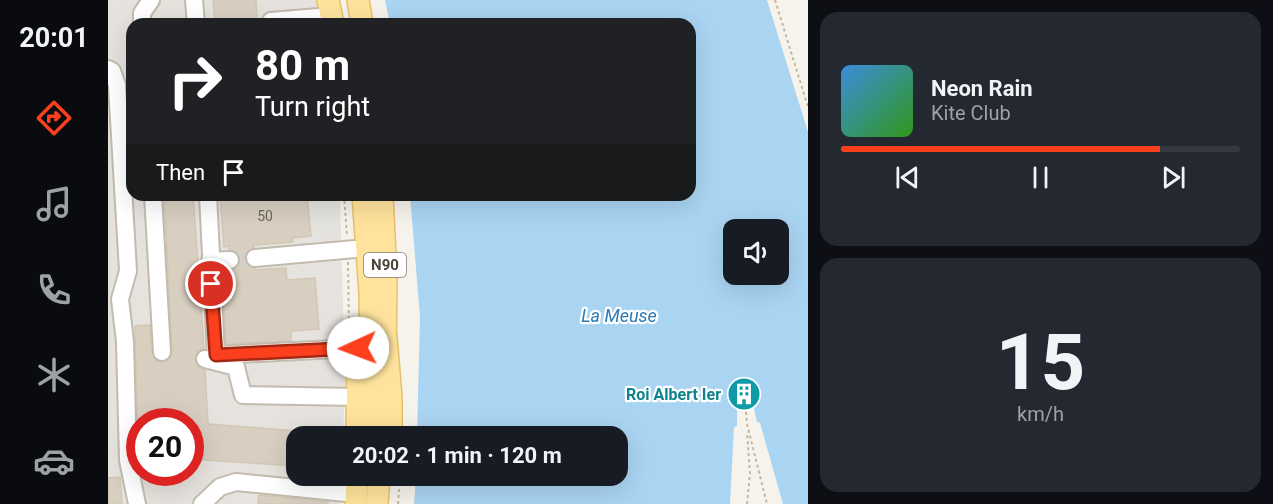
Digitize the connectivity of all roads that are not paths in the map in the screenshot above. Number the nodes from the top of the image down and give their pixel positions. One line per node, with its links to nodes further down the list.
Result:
1 (151, 0): 5 (lane)
2 (194, 0): 6 (lane)
3 (358, 0): 8 (main road)
4 (335, 13): 7 (lane)
5 (142, 18)
6 (196, 18)
7 (295, 18)
8 (361, 18)
9 (108, 69): 33 (lane)
10 (153, 201): 21 (lane)
11 (208, 201): 18 (lane)
12 (353, 201): 15 (main road)
13 (362, 201): 15 (main road, N90)
14 (382, 201): 19 (main road, N90)
15 (357, 254): 16 (lane); 20 (main road); 25 (main road); 26 (main road, N90)
16 (255, 258)
17 (230, 260): 18 (lane)
18 (210, 261): 20 (lane)
19 (386, 335): 27 (main road, N90); 28 (main road)
20 (358, 348): 23 (main road)
21 (162, 352)
22 (205, 359): 23 (lane)
23 (357, 397): 24 (main road)
24 (357, 426)
25 (363, 426)
26 (372, 426)
27 (381, 426)
28 (391, 426)
29 (378, 486): 35 (main road)
30 (389, 486): 36 (main road)
31 (359, 494): 32 (lane)
32 (329, 498): 34 (lane)
33 (137, 504)
34 (202, 504)
35 (377, 504)
36 (388, 504)

